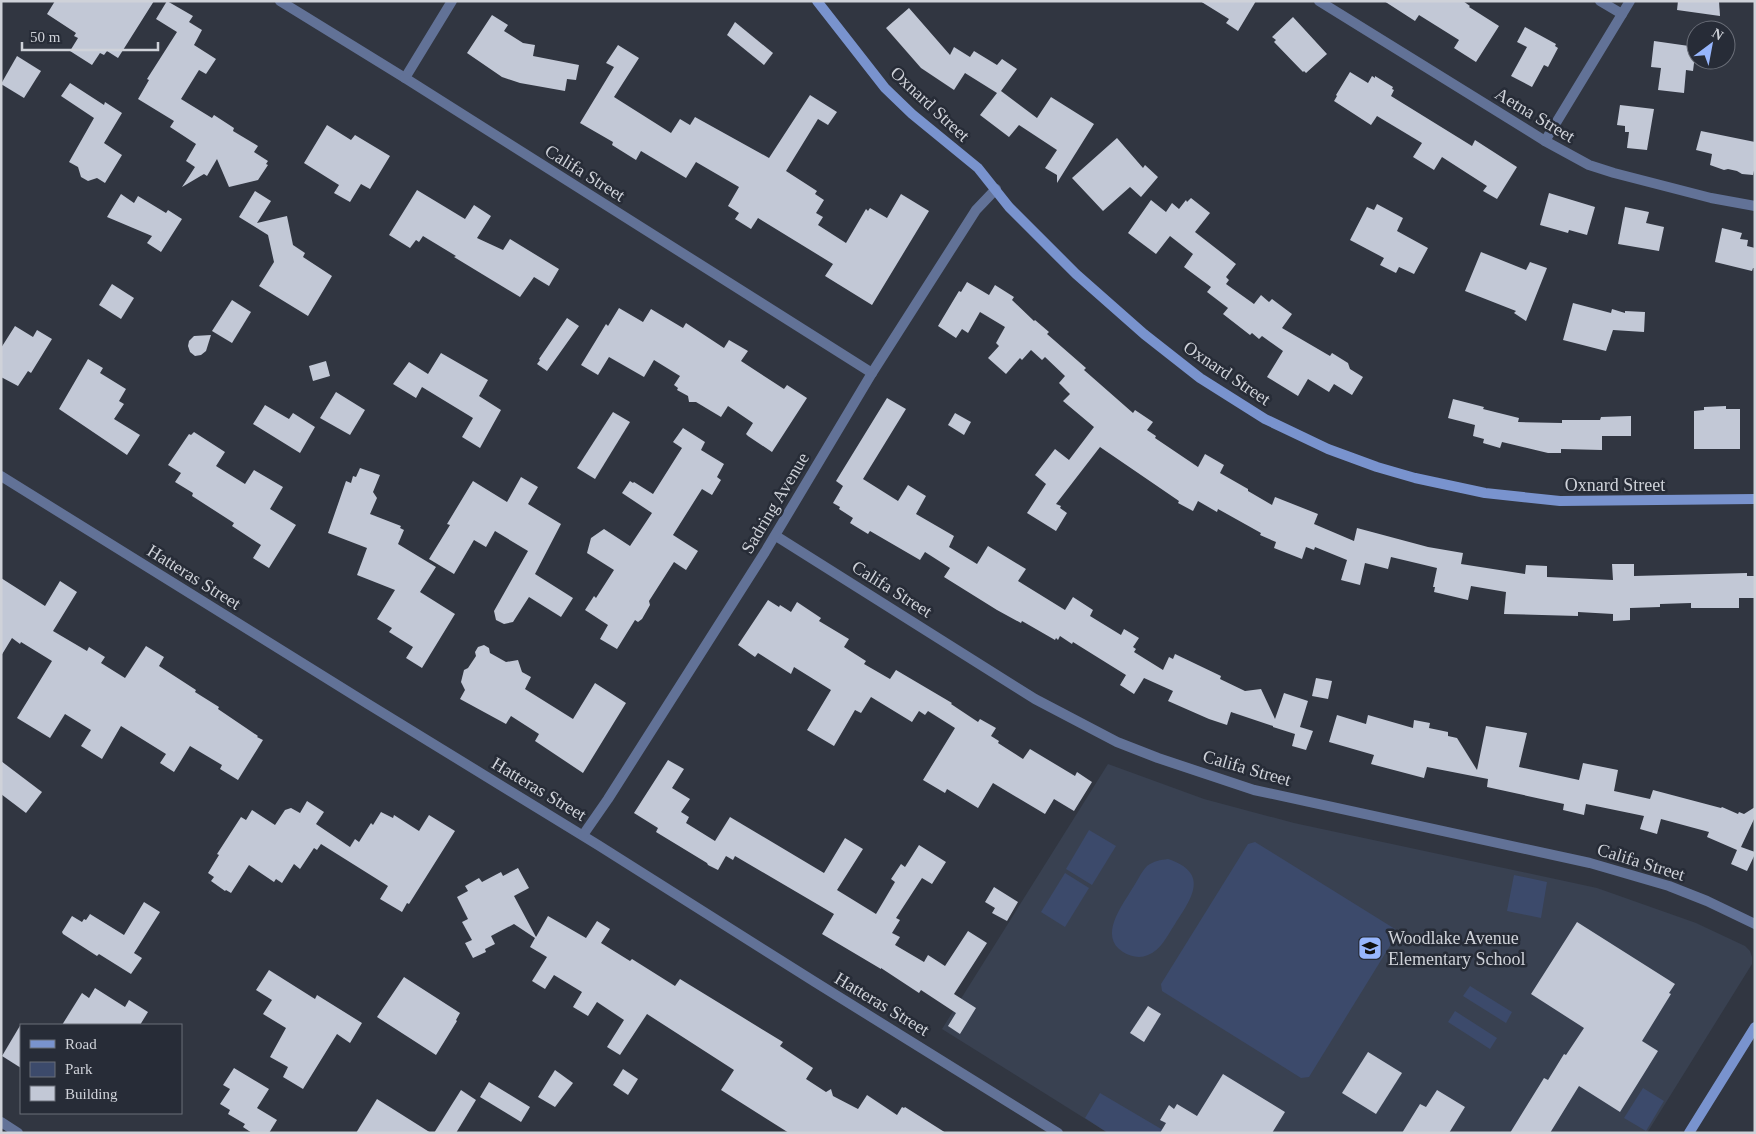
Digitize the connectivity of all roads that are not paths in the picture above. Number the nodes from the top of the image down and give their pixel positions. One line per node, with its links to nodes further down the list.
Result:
1 (280, 1): 8 (street, Califa Street)
2 (452, 1): 8 (street)
3 (817, 1): 10 (street, Oxnard Street)
4 (1319, 1): 9 (street, Aetna Street)
5 (1600, 1): 7 (street)
6 (1630, 1): 7 (street)
7 (1622, 14): 9 (street)
8 (405, 78): 12 (street, Califa Street)
9 (1545, 141): 11 (street, Aetna Street)
10 (996, 189): 12 (street, Sadring Avenue); 14 (street, Oxnard Street)
11 (1755, 206)
12 (872, 373): 15 (street, Sadring Avenue)
13 (1, 476): 16 (street, Hatteras Street)
14 (1755, 499)
15 (776, 536): 16 (street, Sadring Avenue); 17 (street, Califa Street)
16 (583, 835): 21 (street, Hatteras Street)
17 (1755, 924)
18 (1755, 1027): 22 (street)
19 (1, 1122): 20 (street)
20 (18, 1133)
21 (1058, 1133)
22 (1689, 1133)

